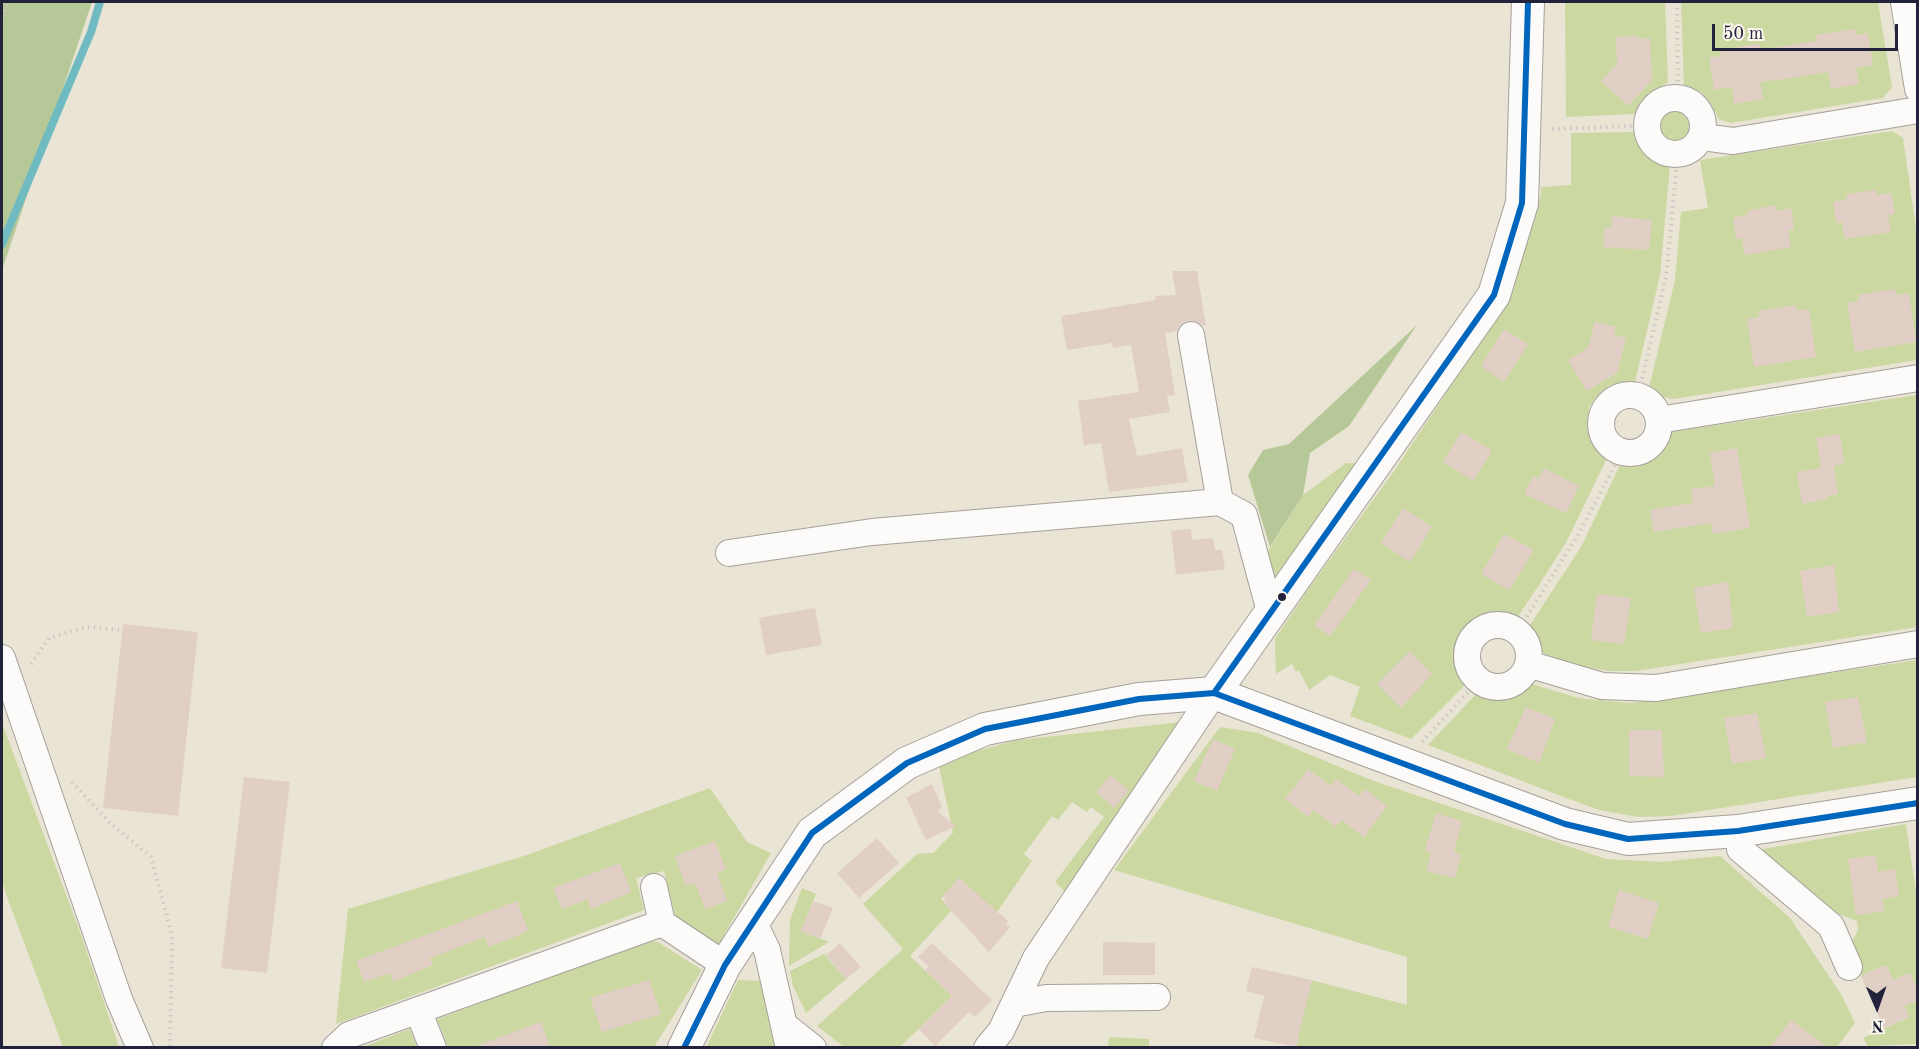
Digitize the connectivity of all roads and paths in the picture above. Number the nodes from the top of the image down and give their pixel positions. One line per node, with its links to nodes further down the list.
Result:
1 (9, 2): 5 (path)
2 (1528, 2): 18 (street)
3 (1677, 2): 7 (path)
4 (1904, 2): 6 (street)
5 (2, 16)
6 (1917, 89)
7 (1678, 98): 9 (street); 10 (street)
8 (1917, 110): 9 (street)
9 (1702, 137): 10 (street)
10 (1674, 154): 13 (path)
11 (1191, 334): 16 (street)
12 (1917, 378): 14 (street)
13 (1638, 396): 14 (street); 15 (street)
14 (1659, 420): 15 (street)
15 (1622, 452): 20 (path)
16 (1220, 502): 17 (street); 18 (street)
17 (729, 553)
18 (1271, 615): 26 (street)
19 (122, 630): 24 (path)
20 (1517, 632): 23 (street); 25 (street)
21 (1917, 644): 23 (street)
22 (2, 658): 41 (street)
23 (1528, 664): 25 (street)
24 (28, 670)
25 (1478, 681): 27 (path)
26 (1214, 693): 30 (street); 32 (street); 37 (street)
27 (1415, 748)
28 (66, 776): 42 (path)
29 (1917, 803): 30 (street)
30 (1738, 831): 35 (street)
31 (654, 887): 33 (street)
32 (753, 921): 39 (street); 45 (street)
33 (662, 923): 34 (street); 38 (street)
34 (713, 957)
35 (1849, 967)
36 (1157, 997): 37 (street)
37 (1014, 1004): 40 (street)
38 (418, 1010): 43 (street); 44 (street)
39 (786, 1036): 46 (street)
40 (998, 1042)
41 (140, 1047)
42 (170, 1047)
43 (335, 1047)
44 (433, 1047)
45 (684, 1047)
46 (813, 1047)

